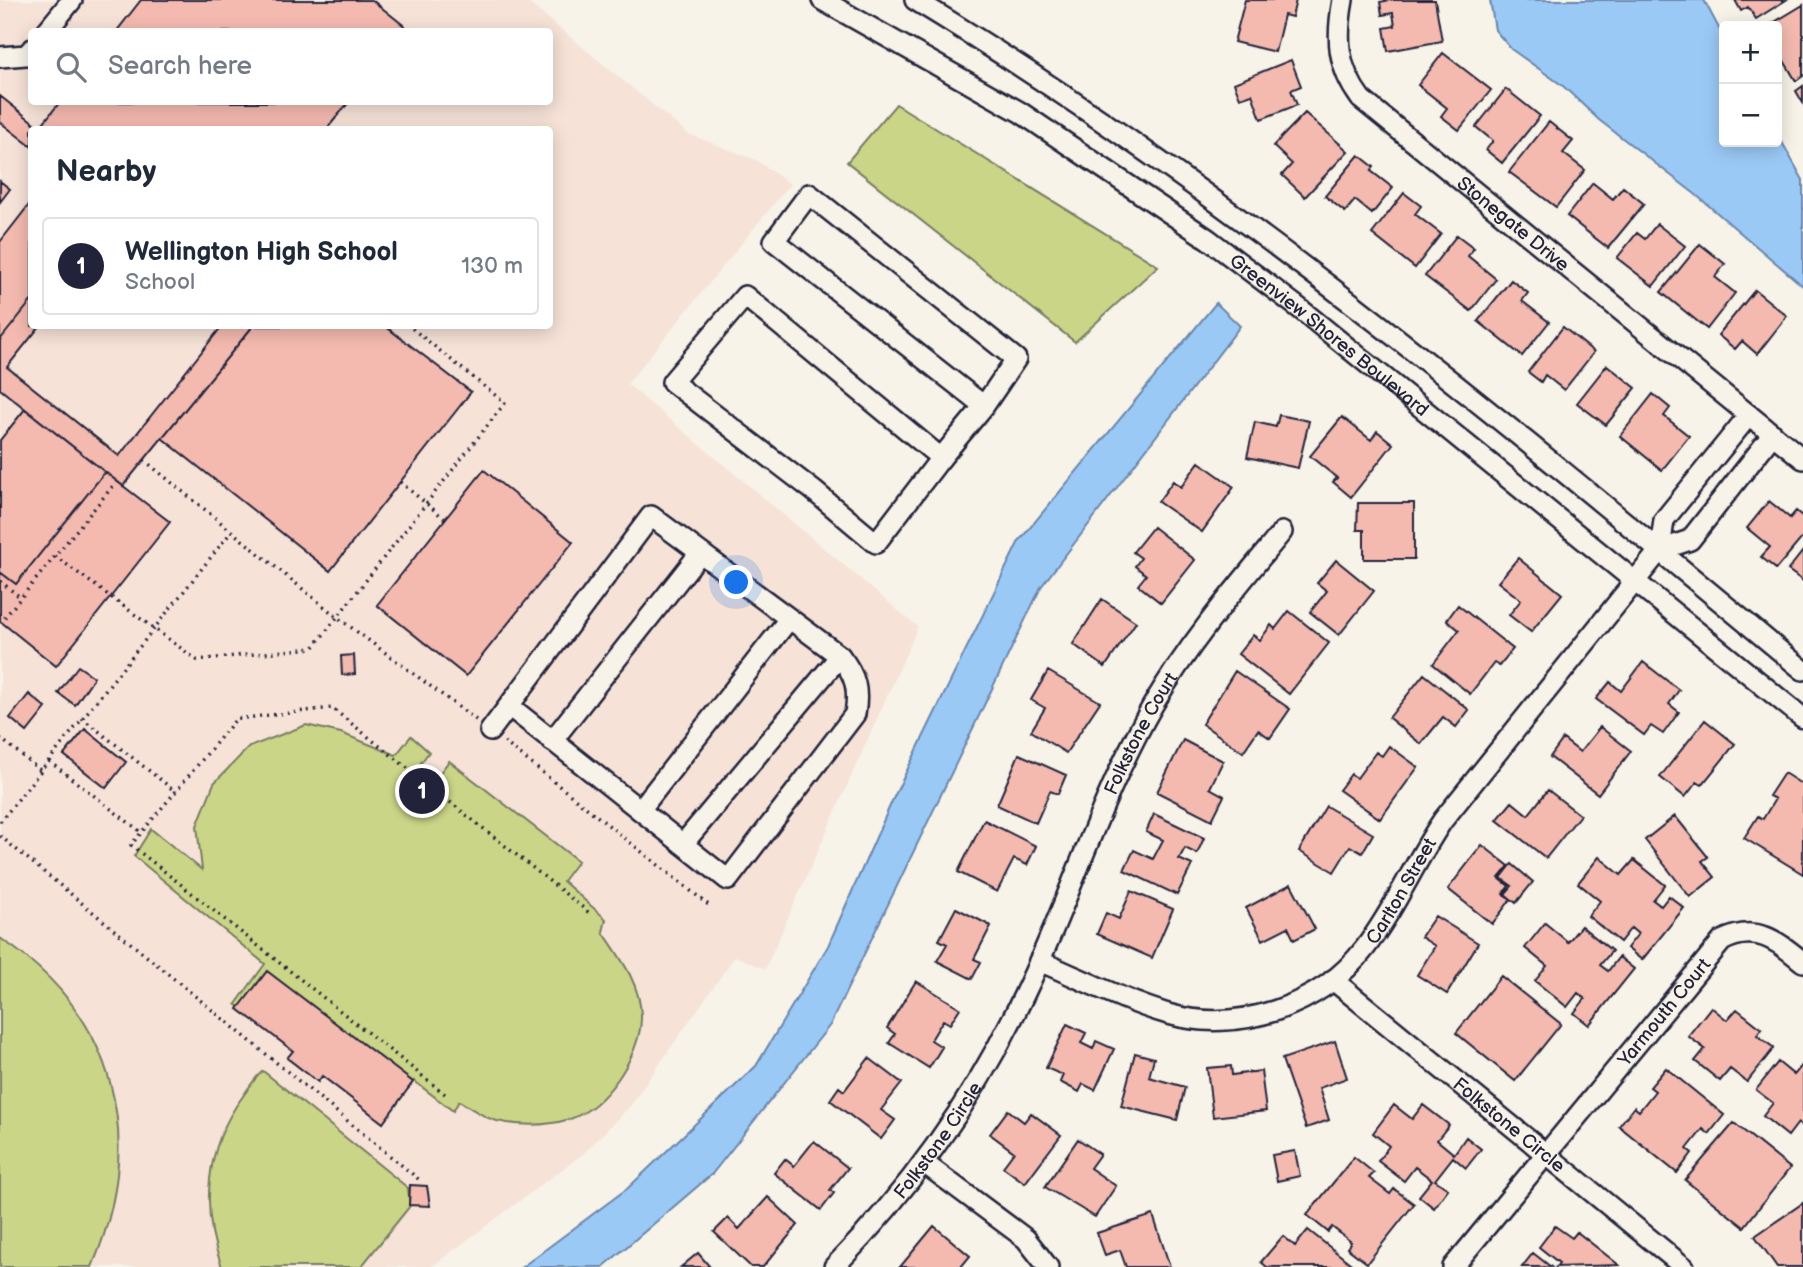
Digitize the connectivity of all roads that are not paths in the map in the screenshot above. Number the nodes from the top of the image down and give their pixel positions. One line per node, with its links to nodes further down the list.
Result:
1 (72, 0): 5 (street)
2 (822, 0): 16 (street, Greenview Shores Boulevard)
3 (915, 0): 14 (street, Greenview Shores Boulevard)
4 (1343, 0): 9 (street, Stonegate Drive)
5 (49, 28)
6 (28, 53): 7 (street)
7 (0, 57)
8 (984, 406): 8 (street); 11 (street)
9 (1749, 415): 10 (street, Stonegate Drive); 14 (street)
10 (1773, 435): 12 (street, Stonegate Drive); 14 (street)
11 (941, 458): 11 (street)
12 (1803, 460)
13 (1282, 532): 26 (street, Folkstone Court)
14 (1660, 550): 16 (street, Carlton Street); 19 (street, Greenview Shores Boulevard)
15 (700, 553): 17 (street); 20 (street); 23 (street)
16 (1634, 582): 21 (street, Greenview Shores Boulevard); 28 (street, Carlton Street)
17 (789, 619): 18 (street); 24 (street)
18 (840, 656): 25 (street); 25 (street)
19 (1803, 670)
20 (509, 706): 22 (street); 23 (street)
21 (1803, 718)
22 (490, 731)
23 (552, 741): 24 (street)
24 (640, 810): 25 (street)
25 (684, 844)
26 (1039, 961): 28 (street, Carlton Street); 30 (street, Folkstone Circle)
27 (1803, 962): 29 (street, Yarmouth Court)
28 (1334, 980): 29 (street, Folkstone Circle)
29 (1546, 1153): 33 (street, Yarmouth Court); 34 (street, Folkstone Circle)
30 (924, 1163): 31 (street, Folkstone Circle); 32 (street)
31 (834, 1267)
32 (1048, 1267)
33 (1453, 1267)
34 (1684, 1267)

